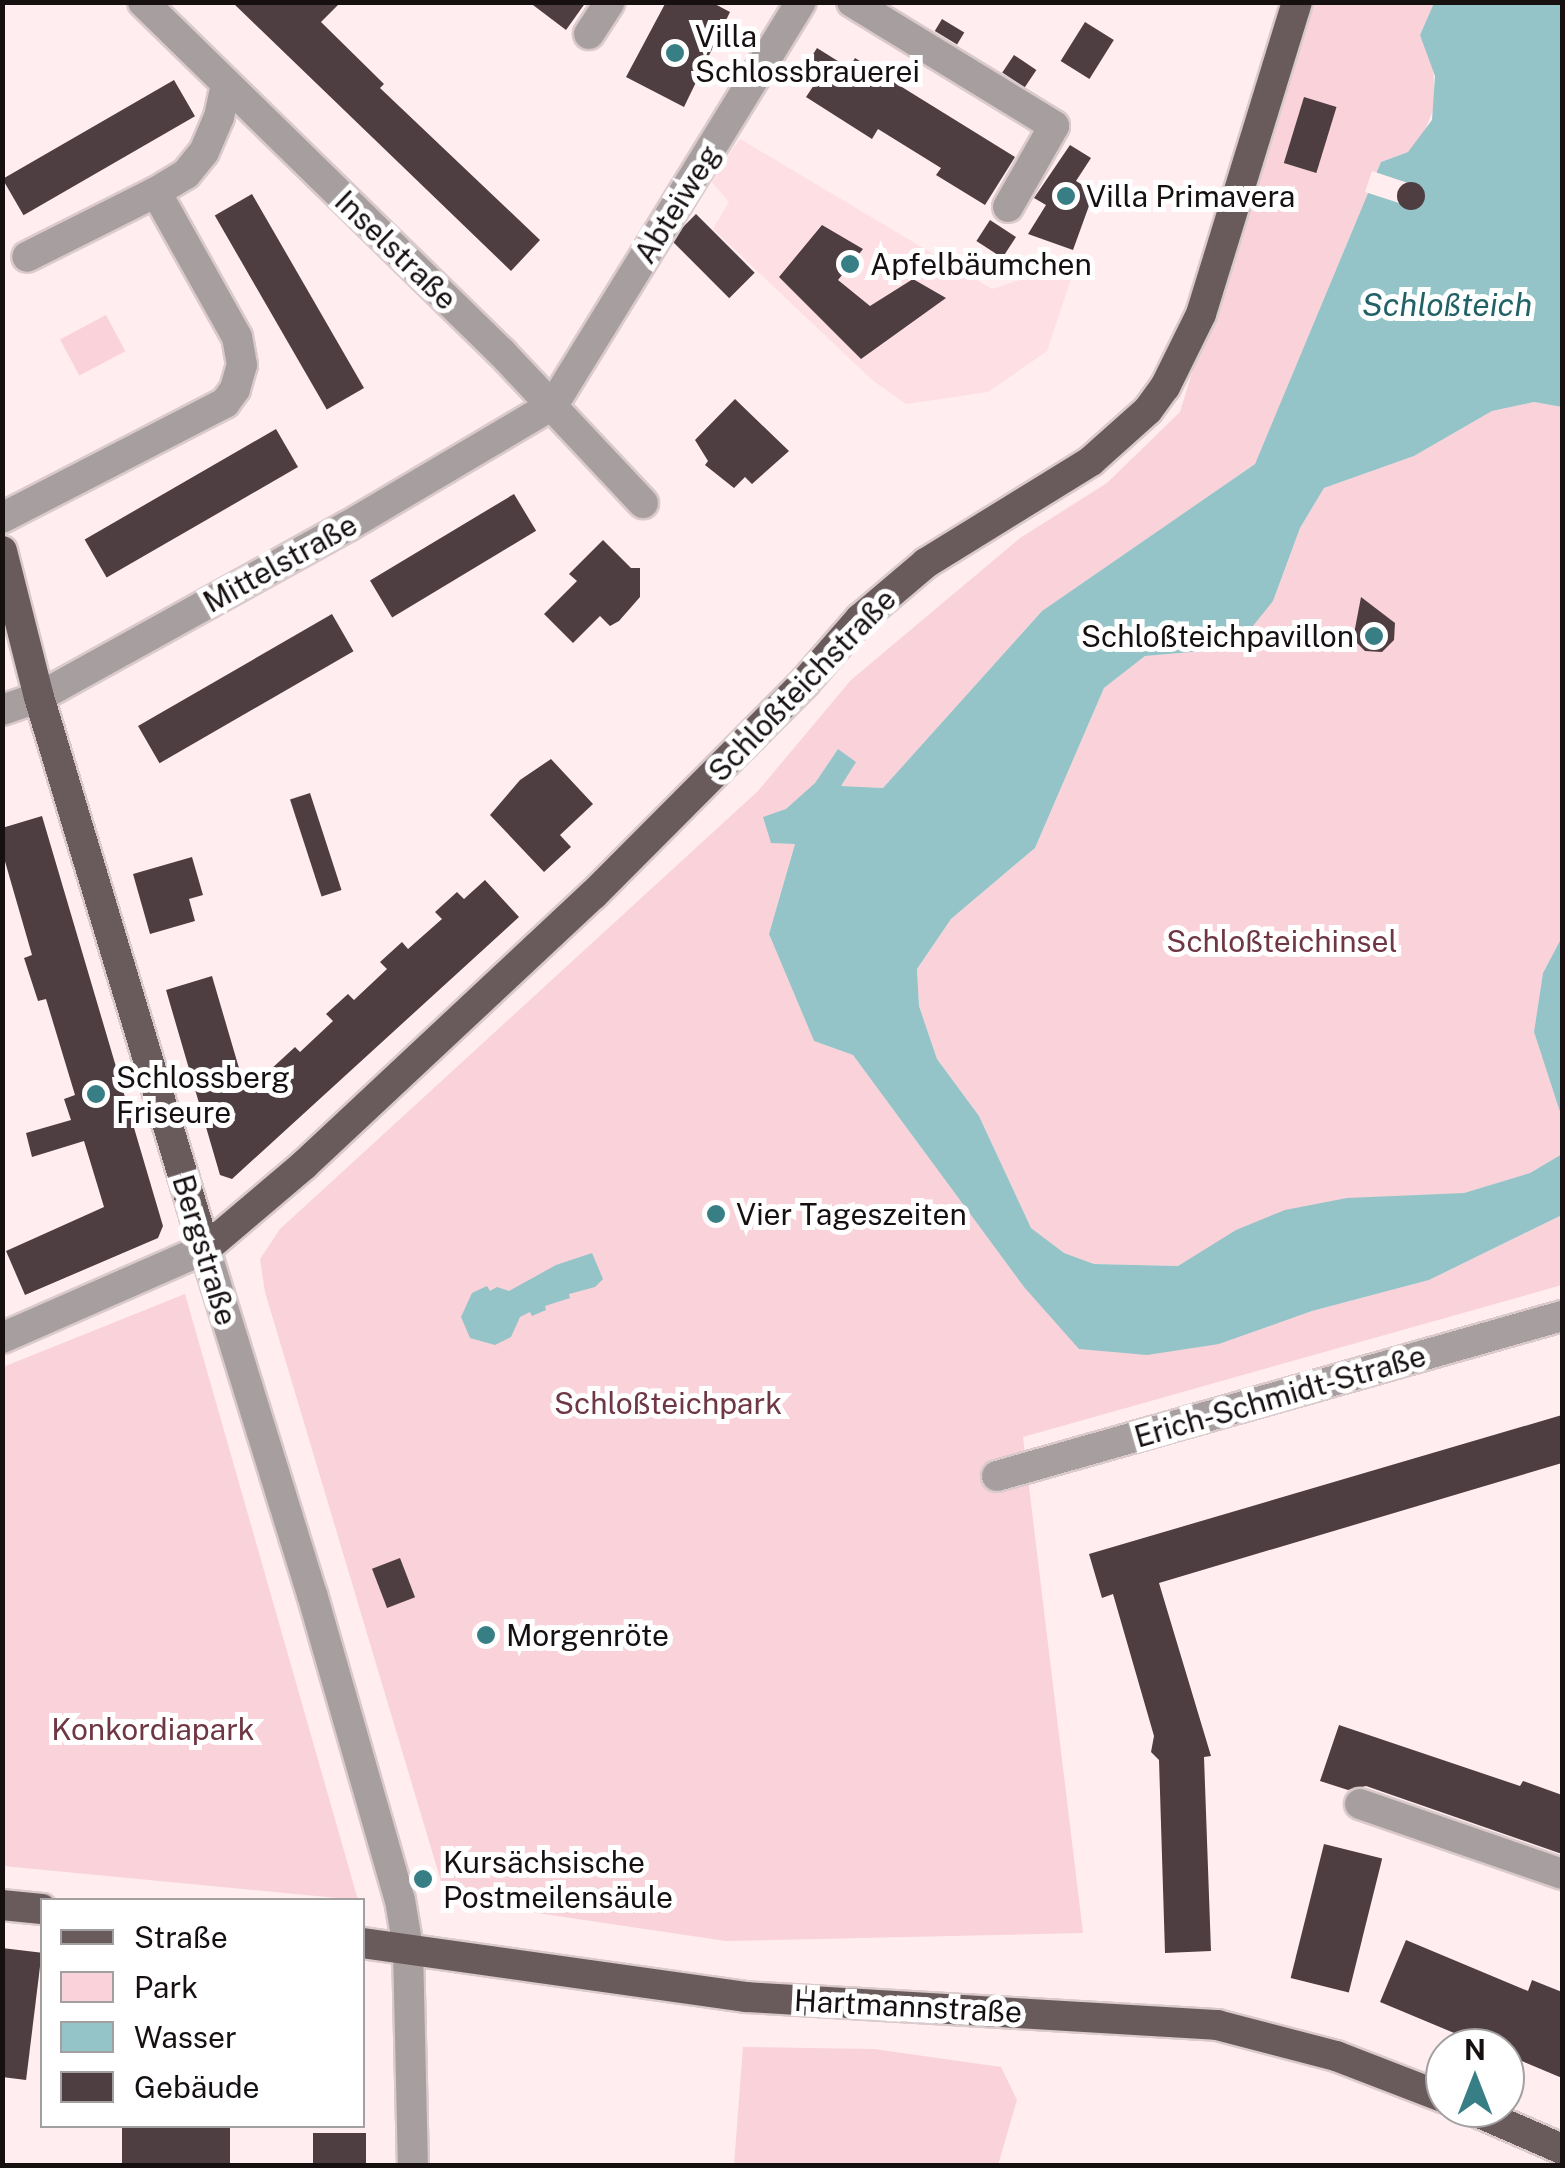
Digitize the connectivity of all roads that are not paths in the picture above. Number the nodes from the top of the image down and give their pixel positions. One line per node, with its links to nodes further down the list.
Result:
1 (143, 2): 7 (street, Inselstraße)
2 (610, 2): 6 (street)
3 (802, 2): 11 (street, Abteiweg)
4 (852, 2): 9 (street)
5 (1297, 2): 17 (main road, Schloßteichstraße)
6 (588, 34)
7 (226, 84): 8 (street); 11 (street, Inselstraße)
8 (156, 192): 10 (street); 13 (street)
9 (1008, 207)
10 (27, 258)
11 (553, 405): 12 (street, Inselstraße); 15 (street, Mittelstraße)
12 (643, 503)
13 (2, 518)
14 (2, 551): 15 (main road, Bergstraße)
15 (40, 697): 16 (street, Mittelstraße); 17 (main road, Bergstraße)
16 (2, 710)
17 (205, 1250): 19 (street); 26 (street, Bergstraße)
18 (1562, 1316): 20 (street, Erich-Schmidt-Straße)
19 (2, 1338)
20 (997, 1476)
21 (1360, 1804): 22 (street)
22 (1562, 1874)
23 (2, 1905): 24 (main road)
24 (40, 1910)
25 (365, 1943): 26 (main road, Hartmannstraße)
26 (408, 1948): 27 (main road, Hartmannstraße); 30 (street, Bergstraße)
27 (1425, 2090)
28 (1513, 2128): 29 (main road)
29 (1562, 2150)
30 (412, 2166)

